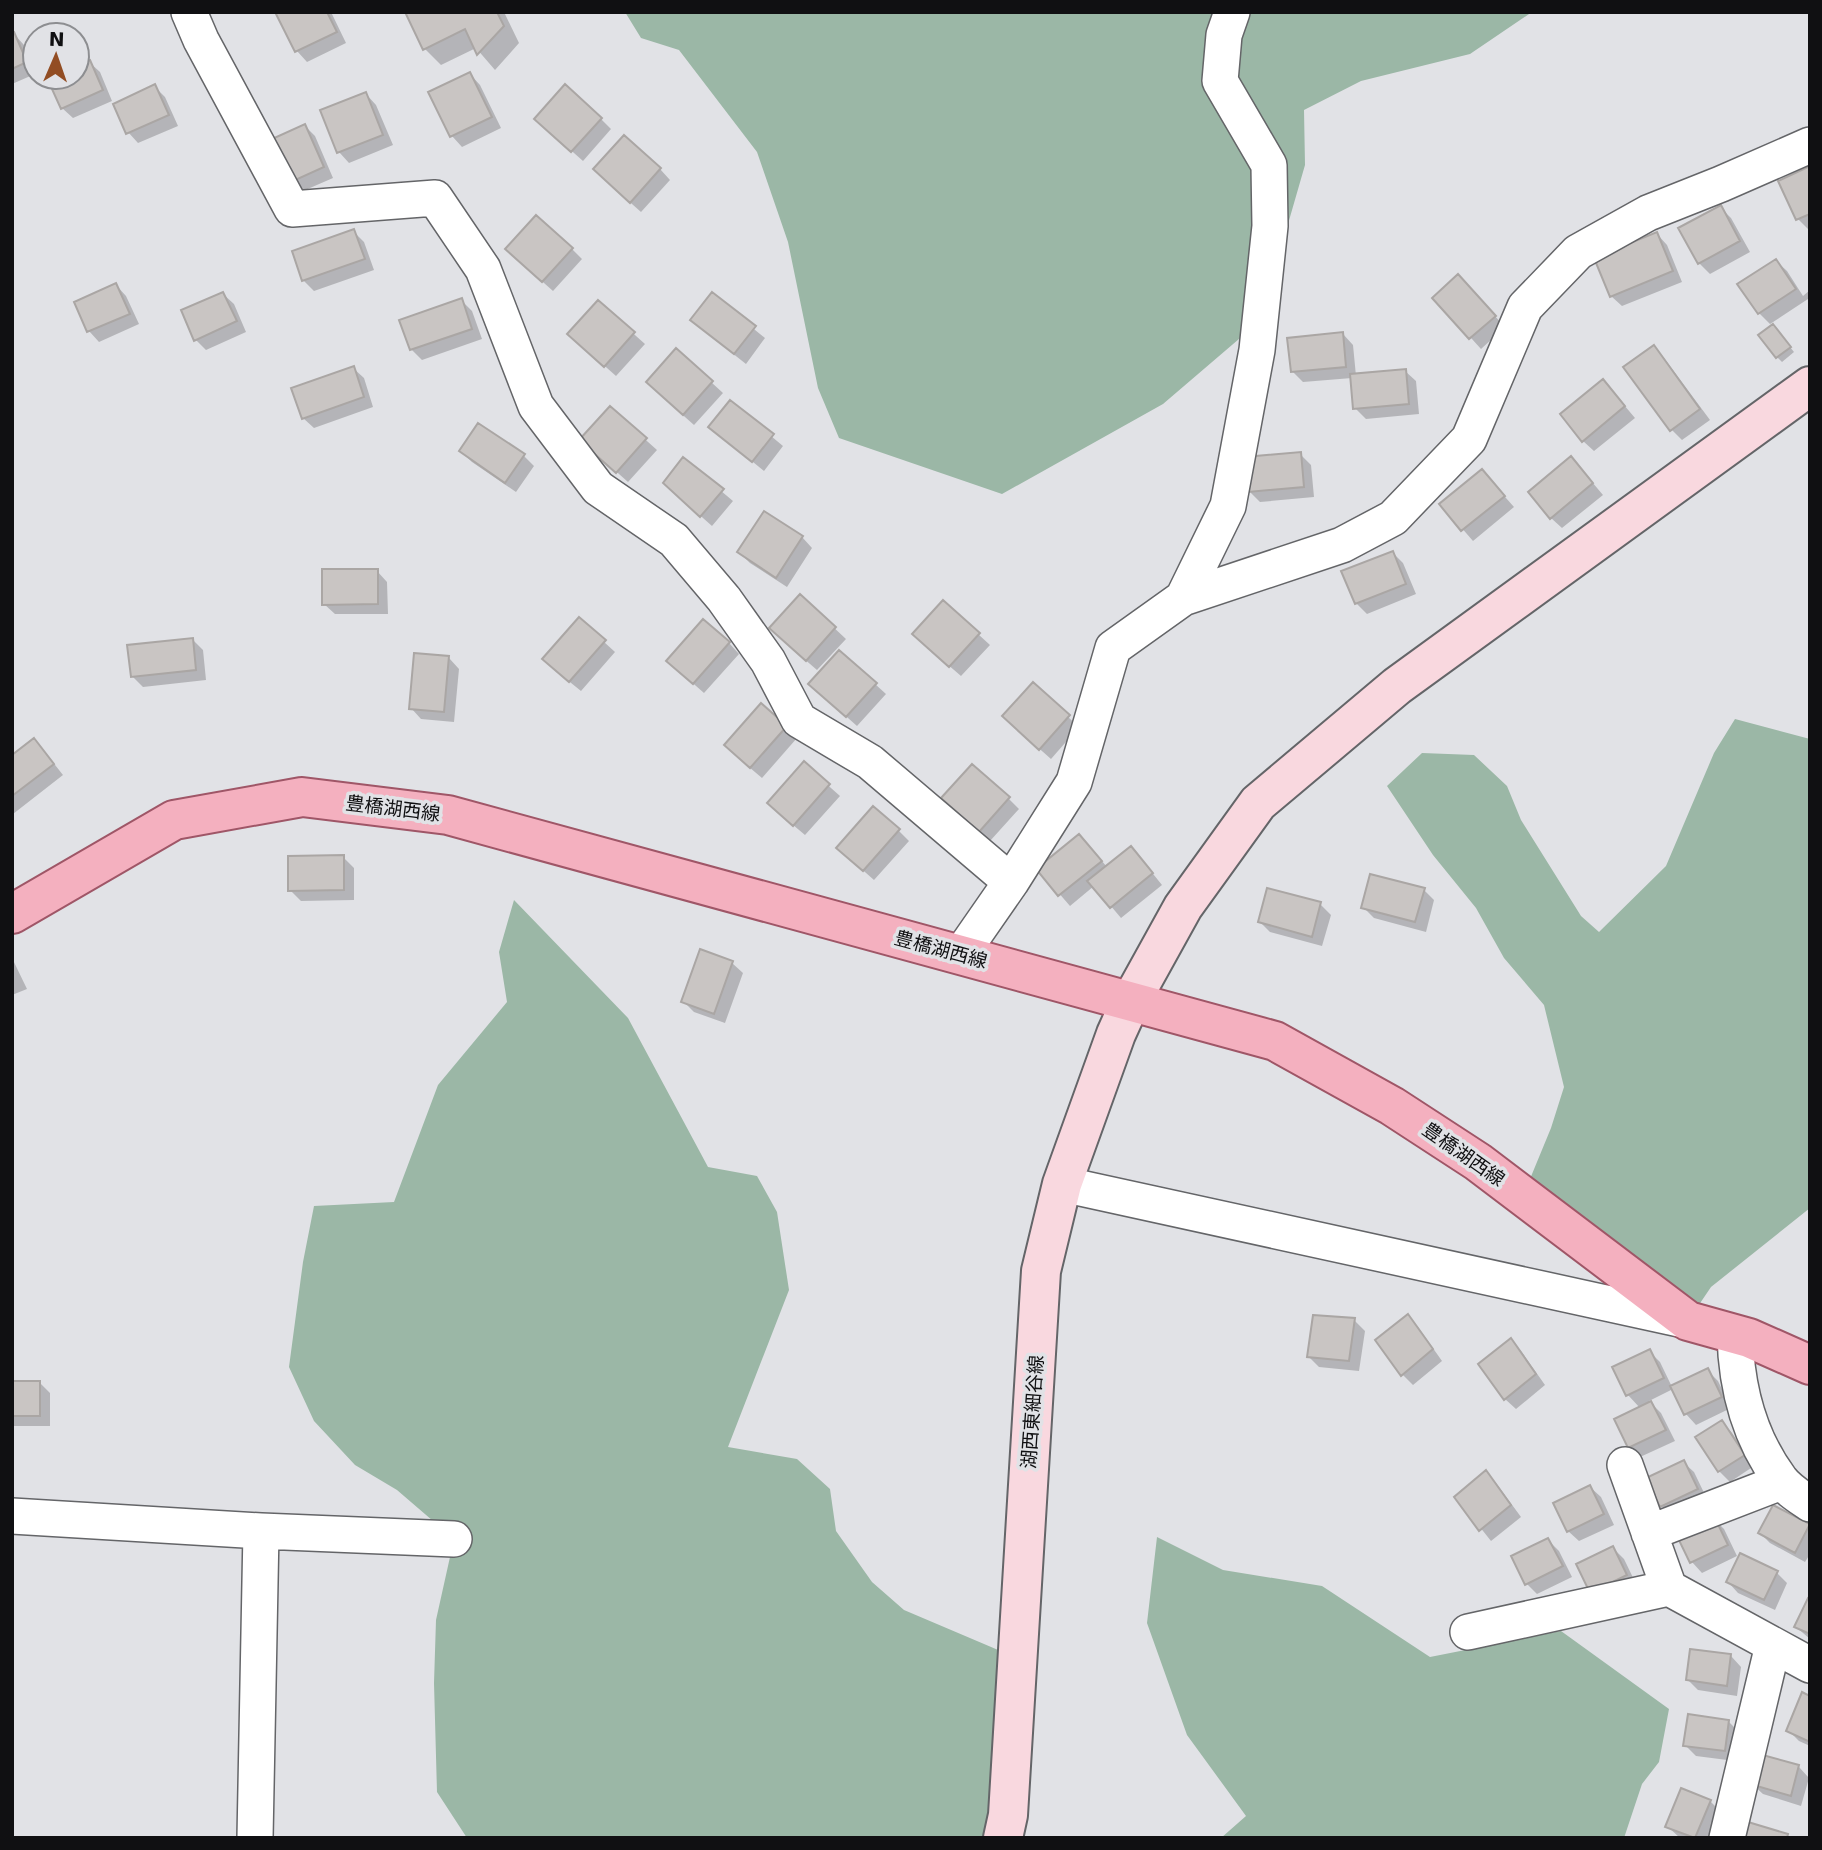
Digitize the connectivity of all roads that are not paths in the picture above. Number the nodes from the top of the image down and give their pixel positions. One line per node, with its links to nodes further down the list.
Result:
1 (189, 12): 6 (street)
2 (1232, 12): 5 (street)
3 (1810, 145): 5 (street)
4 (1810, 386): 9 (street, 湖西東細谷線)
5 (1183, 598): 6 (street)
6 (1010, 882): 8 (street)
7 (12, 914): 8 (main road, 豊橋湖西線)
8 (961, 954): 9 (main road, 豊橋湖西線)
9 (1131, 1001): 10 (street, 湖西東細谷線); 11 (main road, 豊橋湖西線)
10 (1062, 1184): 11 (street); 26 (street, 湖西東細谷線)
11 (1688, 1321): 12 (main road, 豊橋湖西線)
12 (1735, 1334): 13 (main road, 豊橋湖西線); 15 (street)
13 (1810, 1365)
14 (1625, 1465): 19 (street)
15 (1781, 1482): 16 (street); 19 (street)
16 (1810, 1504)
17 (12, 1516): 18 (street)
18 (261, 1531): 20 (street); 25 (street)
19 (1649, 1533): 21 (street)
20 (454, 1539)
21 (1669, 1588): 22 (street); 23 (street)
22 (1468, 1632)
23 (1773, 1645): 24 (street); 27 (street)
24 (1810, 1665)
25 (255, 1838)
26 (1003, 1838)
27 (1727, 1838)

